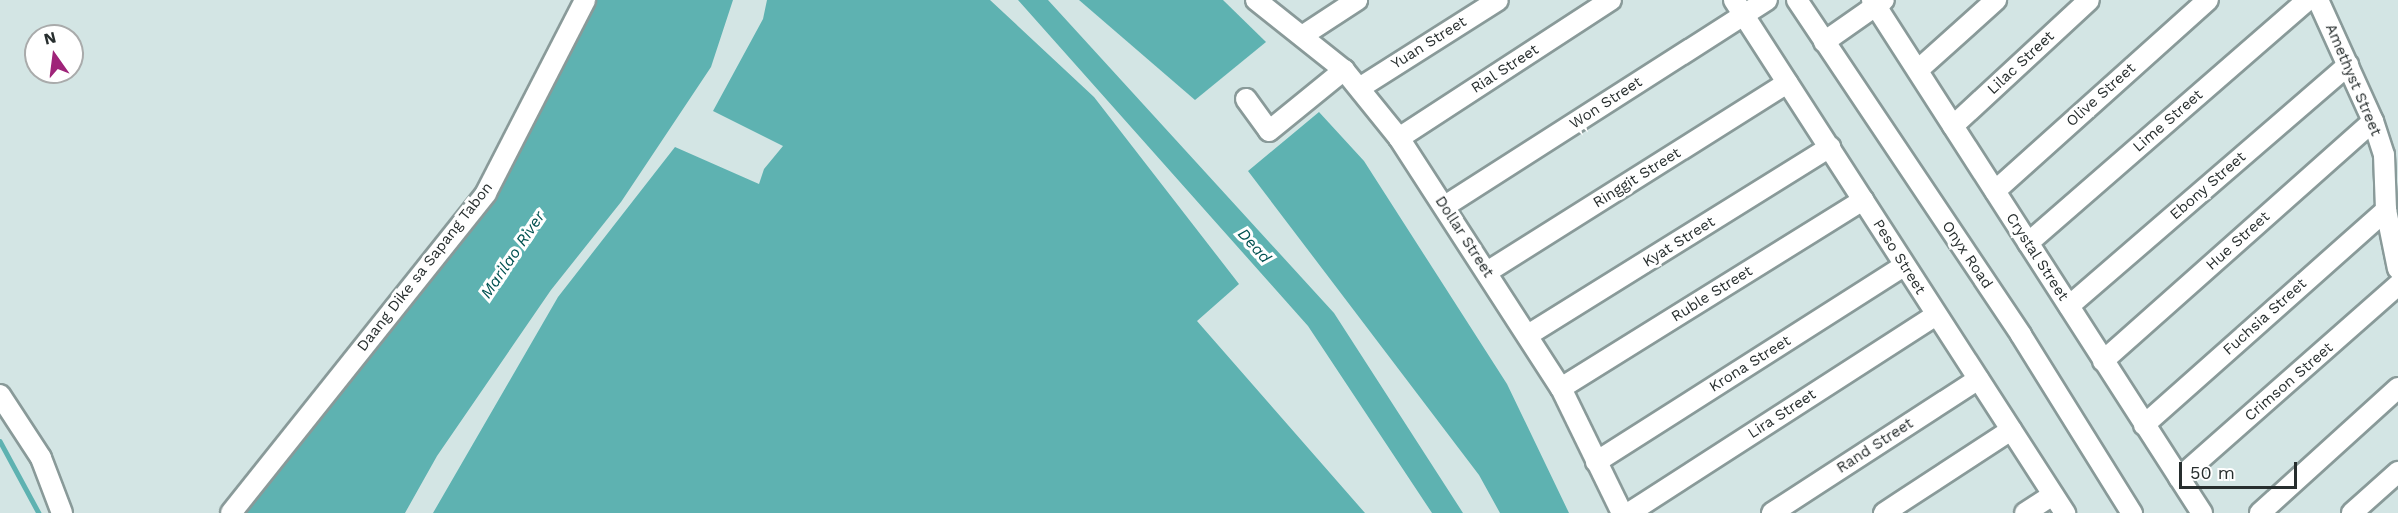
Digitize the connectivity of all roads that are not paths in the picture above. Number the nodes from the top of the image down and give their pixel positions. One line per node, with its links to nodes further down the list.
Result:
1 (585, 0): 51 (street, Daang Dike sa Sapang Tabon)
2 (1256, 0): 15 (street, Dollar Street)
3 (1357, 0): 15 (street)
4 (1498, 0): 21 (street, Yuan Street)
5 (1611, 0): 25 (street, Rial Street)
6 (1767, 0): 14 (street, Won Street)
7 (1797, 0): 16 (street, Onyx Road)
8 (1996, 0): 19 (street)
9 (2089, 0): 24 (street, Lilac Street)
10 (2208, 0): 27 (street, Olive Street)
11 (2308, 0): 31 (street, Lime Street)
12 (2318, 0): 17 (street, Amethyst Street)
13 (1877, 2): 16 (street); 19 (street, Crystal Street)
14 (1739, 7): 20 (street, Peso Street); 29 (street, Won Street)
15 (1302, 36): 18 (street, Dollar Street)
16 (1824, 42): 58 (street, Onyx Road)
17 (2348, 65): 23 (street, Amethyst Street); 36 (street, Ebony Street)
18 (1344, 70): 21 (street, Dollar Street); 22 (street)
19 (1918, 70): 24 (street, Crystal Street)
20 (1787, 83): 26 (street, Peso Street); 34 (street, Ringgit Street)
21 (1361, 87): 25 (street, Dollar Street)
22 (1246, 99)
23 (2373, 121): 30 (street, Amethyst Street); 39 (street, Hue Street)
24 (1953, 126): 27 (street, Crystal Street)
25 (1399, 138): 29 (street, Dollar Street)
26 (1830, 147): 28 (street, Peso Street); 38 (street, Kyat Street)
27 (1995, 191): 31 (street, Crystal Street)
28 (1863, 200): 32 (street, Peso Street); 41 (street, Ruble Street)
29 (1445, 206): 34 (street, Dollar Street)
30 (2386, 210): 33 (street, Amethyst Street); 44 (street, Fuchsia Street)
31 (2028, 243): 36 (street, Crystal Street)
32 (1904, 266): 37 (street, Peso Street); 46 (street, Krona Street)
33 (2398, 269)
34 (1487, 272): 38 (street, Dollar Street)
35 (2398, 285): 48 (street, Crimson Street)
36 (2069, 306): 39 (street, Crystal Street)
37 (1936, 315): 40 (street, Peso Street); 53 (street, Lira Street)
38 (1528, 335): 41 (street, Dollar Street)
39 (2103, 361): 44 (street, Crystal Street)
40 (1978, 379): 45 (street, Peso Street); 54 (street, Rand Street)
41 (1561, 388): 46 (street, Dollar Street)
42 (2398, 388): 60 (street)
43 (0, 395): 50 (street)
44 (2144, 425): 48 (street, Crystal Street)
45 (2011, 430): 49 (street, Peso Street); 55 (street)
46 (1596, 462): 52 (street, Dollar Street)
47 (2398, 472): 61 (street)
48 (2179, 478): 59 (street, Crystal Street)
49 (2053, 495): 56 (street); 57 (street, Peso Street)
50 (62, 513)
51 (231, 513)
52 (1622, 513)
53 (1629, 513)
54 (1772, 513)
55 (1884, 513)
56 (2025, 513)
57 (2065, 513)
58 (2132, 513)
59 (2202, 513)
60 (2260, 513)
61 (2352, 513)

